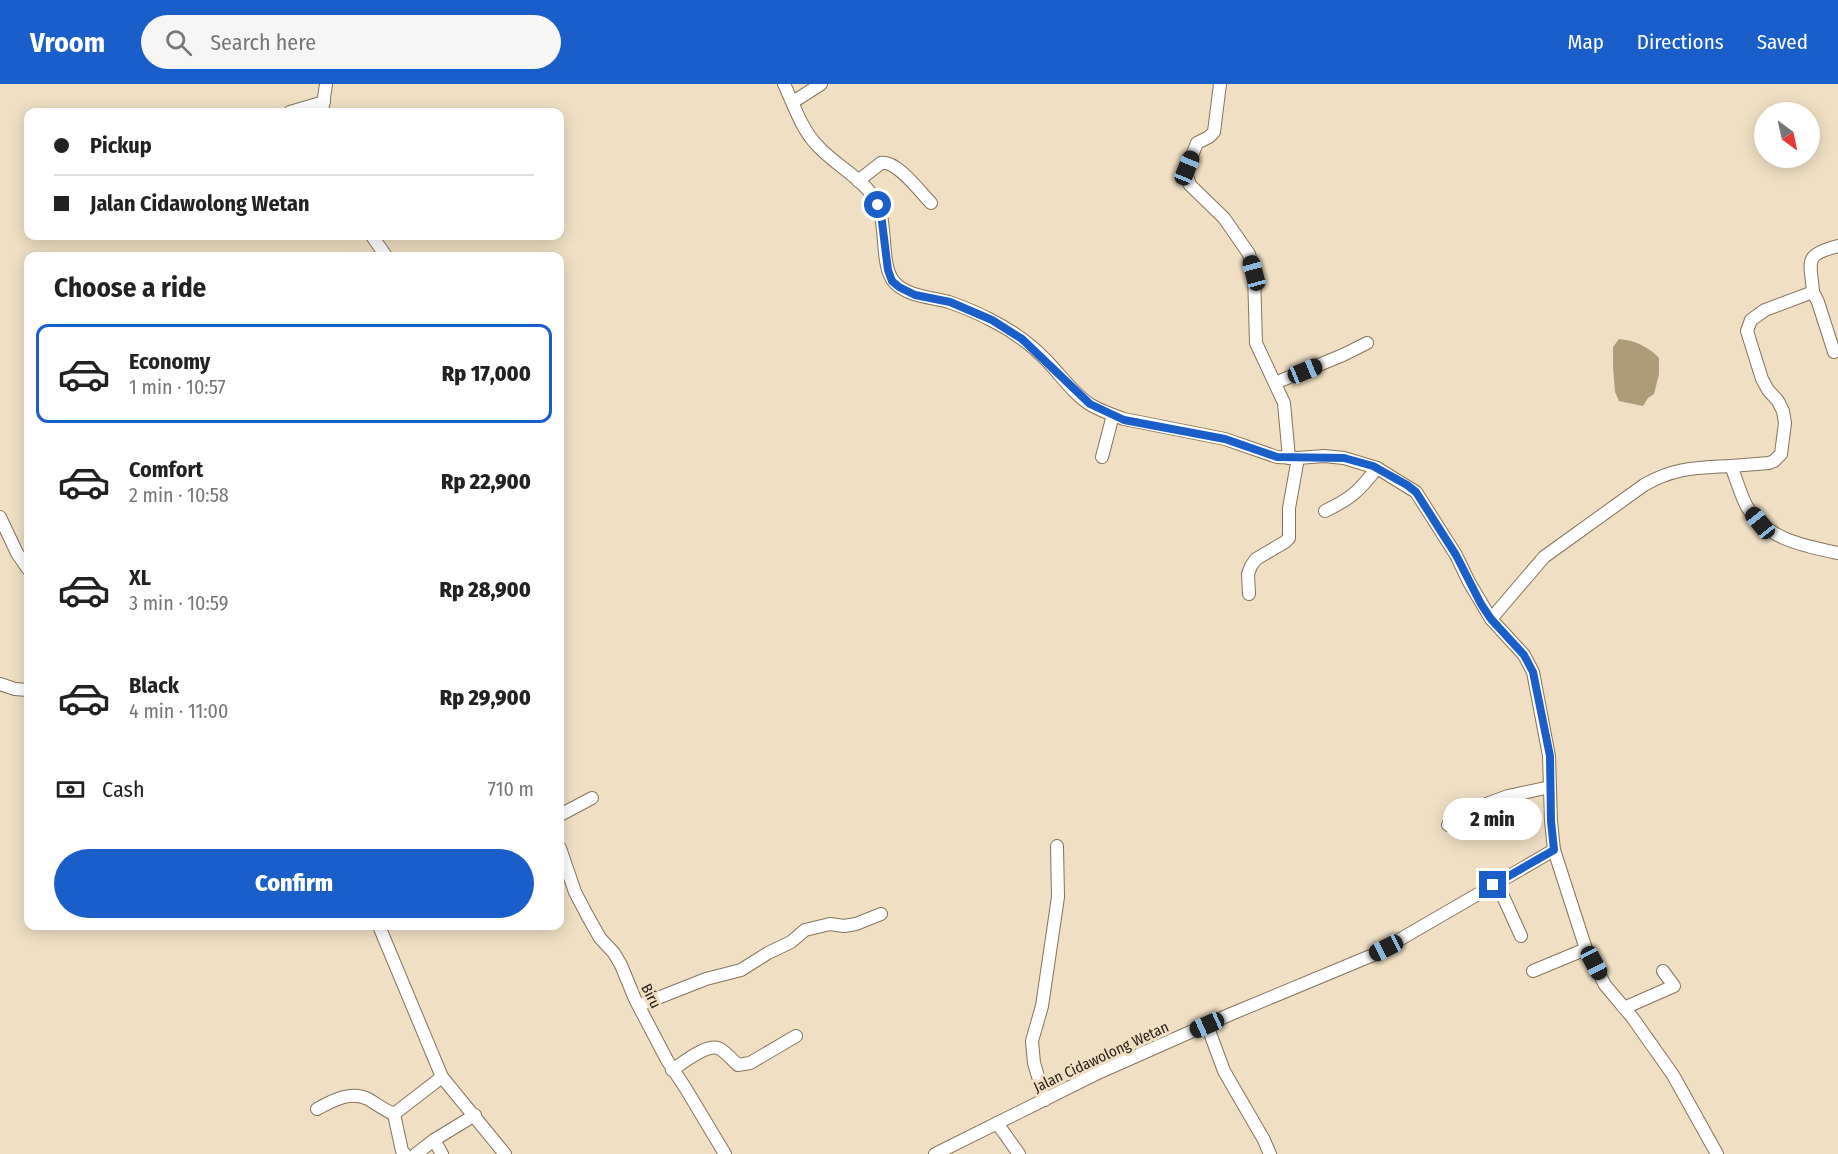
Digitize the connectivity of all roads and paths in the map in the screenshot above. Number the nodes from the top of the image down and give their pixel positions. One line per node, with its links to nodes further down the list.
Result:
1 (326, 84): 6 (street)
2 (784, 84): 5 (street)
3 (821, 84): 5 (street)
4 (1220, 84): 13 (street)
5 (793, 102): 7 (street)
6 (323, 107)
7 (858, 182): 8 (street); 14 (street)
8 (931, 203)
9 (1838, 246): 10 (street)
10 (1813, 292): 12 (street); 17 (street)
11 (1367, 343): 13 (street)
12 (1833, 352)
13 (1275, 383): 16 (street)
14 (1113, 415): 15 (street); 16 (street)
15 (1102, 457)
16 (1294, 458): 18 (street); 23 (street)
17 (1731, 466): 21 (street); 24 (street)
18 (1377, 468): 19 (street); 24 (street)
19 (1325, 511)
20 (0, 517): 22 (street)
21 (1838, 553)
22 (24, 563)
23 (1249, 594)
24 (1491, 619): 27 (street)
25 (0, 684): 26 (street)
26 (24, 690)
27 (1550, 787): 30 (street); 32 (street)
28 (592, 798): 29 (street)
29 (564, 813)
30 (1448, 825)
31 (1057, 846): 47 (street)
32 (1554, 850): 34 (street); 38 (street)
33 (564, 860): 41 (street, Biru)
34 (1497, 883): 37 (street); 43 (street, Jalan Cidawolong Wetan)
35 (881, 914): 41 (street)
36 (381, 930): 46 (street)
37 (1521, 936)
38 (1586, 949): 39 (street); 42 (street)
39 (1533, 971)
40 (1663, 971): 42 (street)
41 (640, 1005): 45 (street, Biru)
42 (1624, 1008): 61 (street)
43 (1207, 1025): 47 (street, Jalan Cidawolong Wetan); 60 (street)
44 (796, 1036): 45 (street)
45 (672, 1070): 57 (street, Biru)
46 (442, 1077): 49 (street); 50 (street)
47 (1045, 1100): 51 (street, Jalan Cidawolong Wetan)
48 (317, 1109): 49 (street)
49 (394, 1114): 53 (street)
50 (475, 1115): 52 (street); 56 (street)
51 (998, 1123): 58 (street, Jalan Cidawolong Wetan); 59 (street)
52 (434, 1140): 54 (street); 55 (street)
53 (405, 1154)
54 (416, 1154)
55 (442, 1154)
56 (505, 1154)
57 (724, 1154)
58 (935, 1154)
59 (1019, 1154)
60 (1269, 1154)
61 (1717, 1154)

